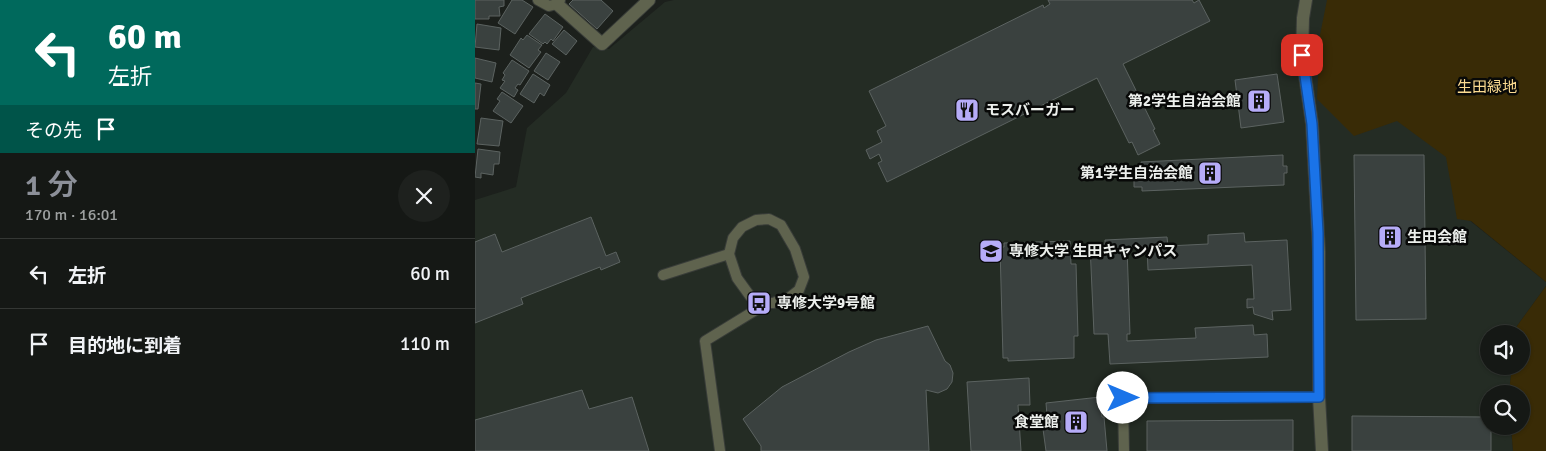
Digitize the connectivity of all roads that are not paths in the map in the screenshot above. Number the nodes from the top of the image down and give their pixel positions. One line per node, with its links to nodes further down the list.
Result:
1 (538, 0): 4 (lane)
2 (649, 0): 4 (street)
3 (1306, 0): 8 (street)
4 (558, 2)
5 (729, 254): 6 (lane); 7 (lane); 7 (lane)
6 (663, 275)
7 (767, 303): 9 (lane)
8 (1319, 397): 10 (lane); 11 (street)
9 (720, 451)
10 (1124, 451)
11 (1322, 451)

